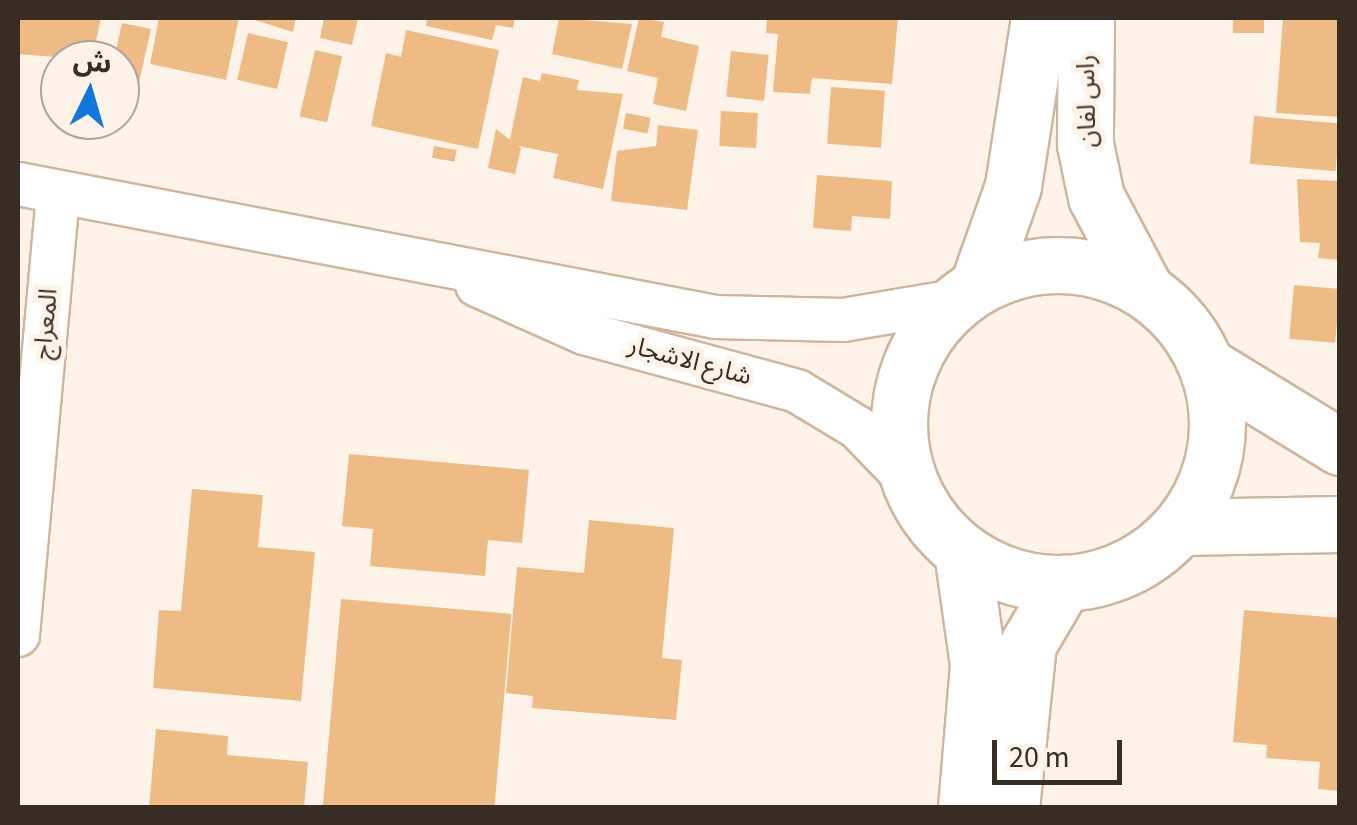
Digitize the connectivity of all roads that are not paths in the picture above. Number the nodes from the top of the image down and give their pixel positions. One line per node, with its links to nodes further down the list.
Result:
1 (1039, 18): 6 (street, راس لفان)
2 (1086, 18): 5 (street, راس لفان)
3 (38, 188): 4 (street, شارع الاشجار); 14 (street, المعراج)
4 (455, 272): 6 (street, شارع الاشجار); 9 (street, شارع الاشجار)
5 (1146, 291): 6 (street); 7 (street)
6 (966, 293): 9 (street)
7 (1206, 364): 8 (street); 11 (street)
8 (1340, 447)
9 (907, 479): 12 (street)
10 (1340, 524): 11 (street)
11 (1180, 527): 13 (street)
12 (962, 552): 13 (street); 15 (street)
13 (1064, 584): 16 (street)
14 (18, 635)
15 (966, 808)
16 (1010, 808)

